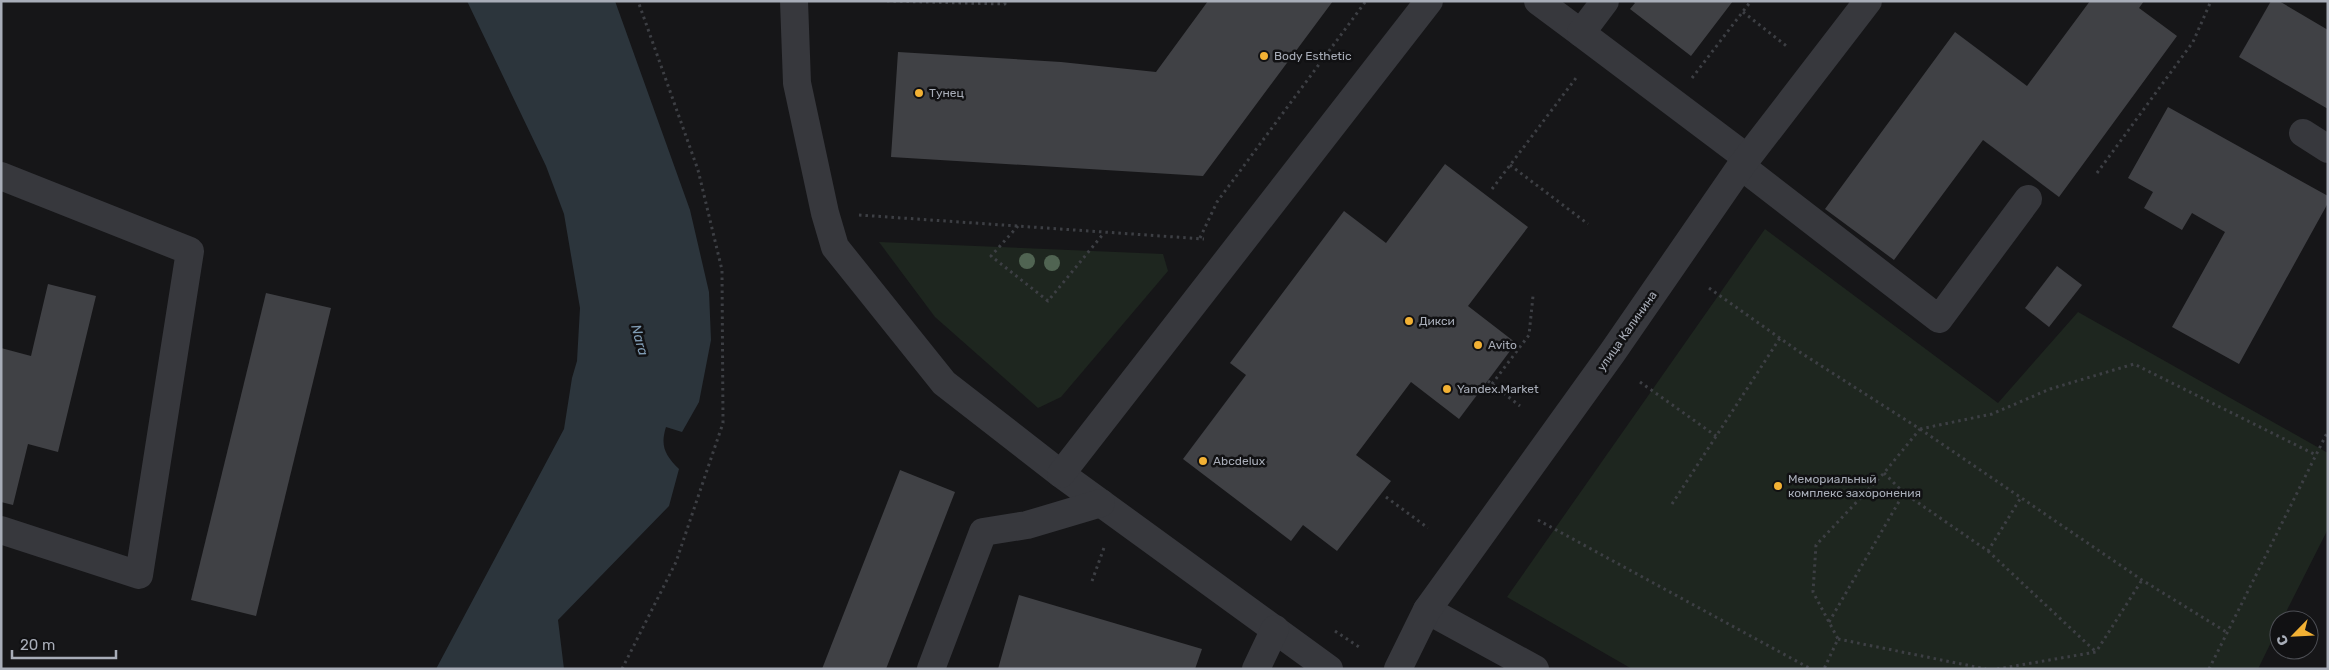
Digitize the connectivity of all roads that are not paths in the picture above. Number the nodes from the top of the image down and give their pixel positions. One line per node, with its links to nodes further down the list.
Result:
1 (794, 1): 12 (street)
2 (1429, 1): 12 (street)
3 (1538, 1): 6 (street)
4 (1605, 1): 6 (street)
5 (1868, 1): 9 (street, улица Калинина)
6 (1581, 33): 9 (street)
7 (2303, 133): 8 (street)
8 (2328, 149)
9 (1744, 162): 11 (street); 15 (street, улица Калинина)
10 (1, 176): 14 (street)
11 (2028, 199)
12 (1061, 474): 13 (street)
13 (1100, 503): 16 (street); 17 (street)
14 (1, 530)
15 (1427, 610): 20 (street, улица Калинина); 21 (street)
16 (1275, 629): 18 (street); 19 (street)
17 (931, 669)
18 (1256, 669)
19 (1329, 669)
20 (1398, 669)
21 (1535, 669)

